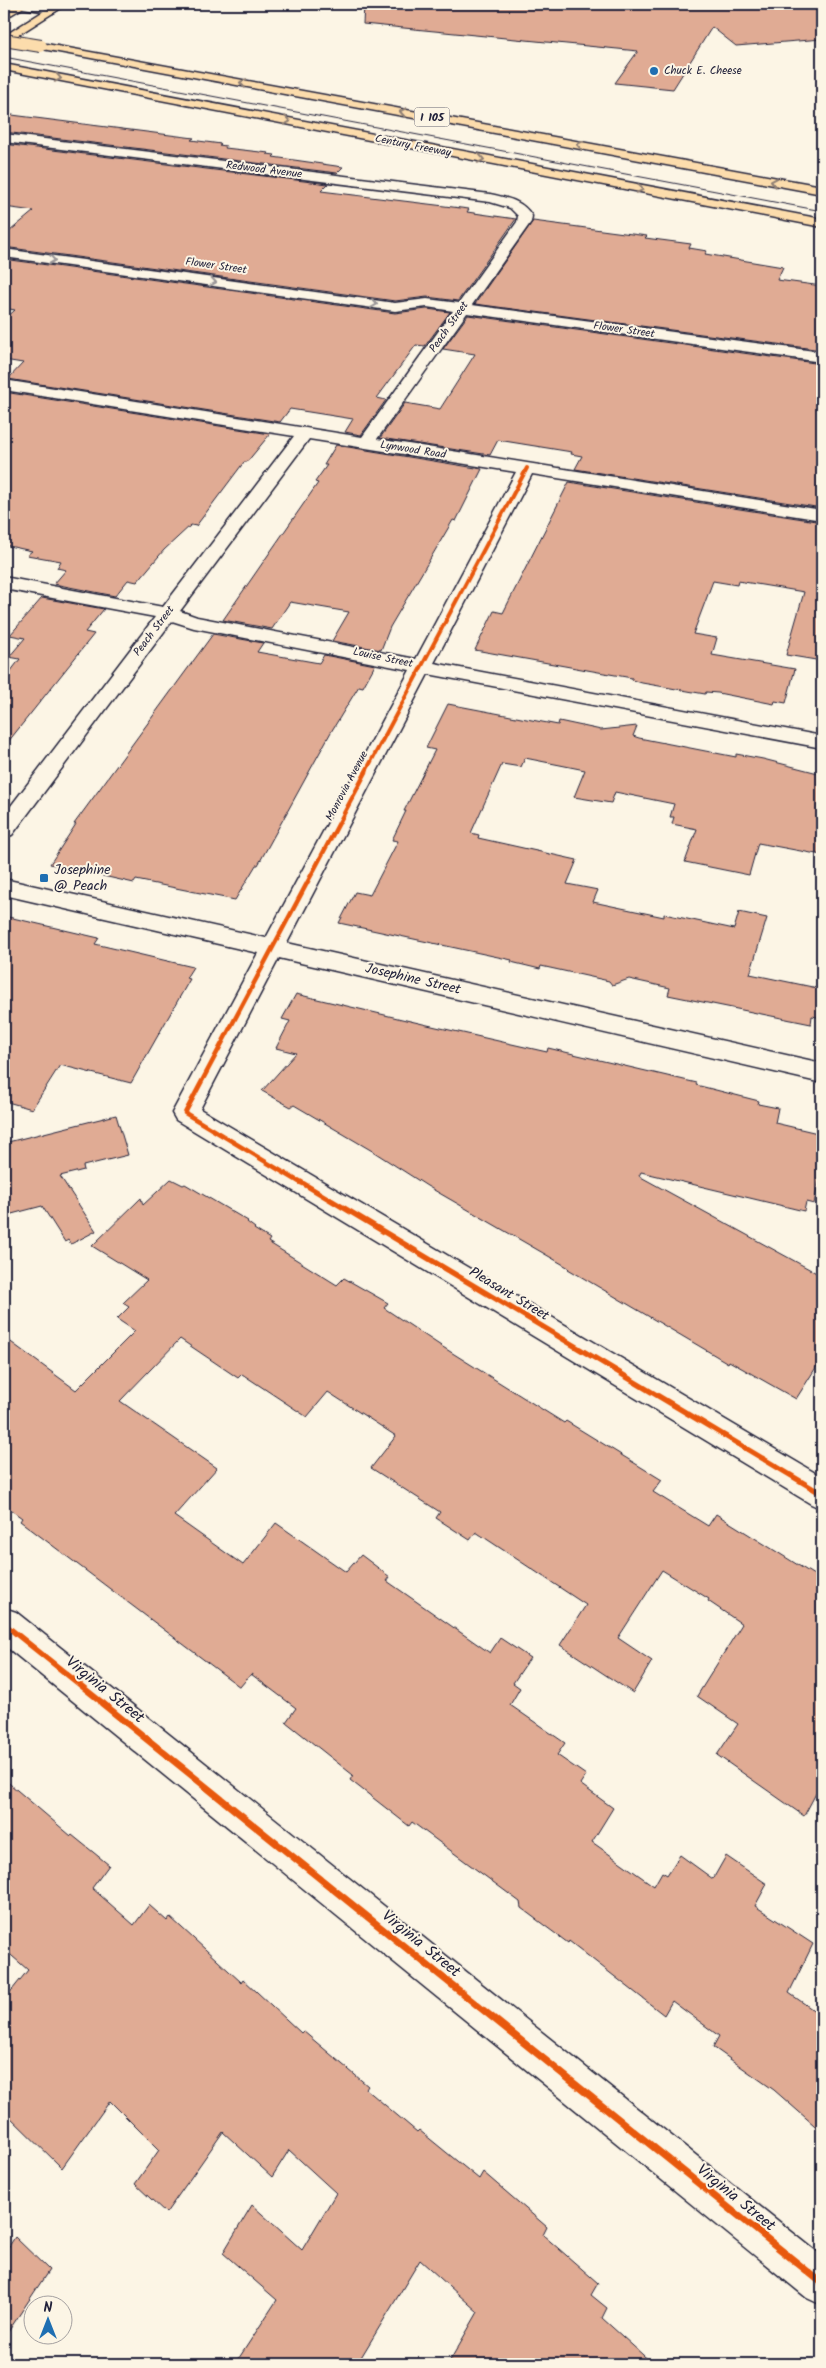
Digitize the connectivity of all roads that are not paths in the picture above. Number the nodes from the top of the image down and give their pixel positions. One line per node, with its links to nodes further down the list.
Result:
1 (21, 4): 2 (street); 3 (main road)
2 (58, 7): 4 (main road)
3 (4, 16)
4 (4, 40): 7 (main road, I 105, one-way to 4, bridge)
5 (7, 68): 10 (main road, Century Freeway / I 105, one-way to 10)
6 (4, 138): 11 (street, Redwood Avenue)
7 (607, 150): 8 (main road); 9 (main road, I 105, one-way to 7)
8 (706, 155)
9 (822, 190)
10 (686, 198): 12 (main road, Century Freeway / I 105); 13 (main road)
11 (522, 211): 19 (street, Peach Street)
12 (822, 223)
13 (822, 237)
14 (4, 253): 16 (street, Flower Street, one-way to 16)
15 (119, 253): 16 (street)
16 (103, 267): 18 (street, Flower Street, one-way to 18)
17 (406, 292): 18 (street, Flower Street)
18 (427, 303): 19 (street, Flower Street)
19 (462, 308): 20 (street, Flower Street); 23 (street, Peach Street)
20 (822, 358)
21 (4, 385): 22 (street, Lynwood Road)
22 (305, 433): 23 (street, Lynwood Road); 27 (street, Peach Street)
23 (366, 442): 24 (street, Lynwood Road)
24 (527, 468): 25 (street, Lynwood Road); 28 (street, Monrovia Avenue)
25 (822, 515)
26 (4, 583): 27 (street, Louise Street)
27 (168, 614): 28 (street, Louise Street); 30 (street, Peach Street)
28 (422, 667): 29 (street, Louise Street); 32 (street, Monrovia Avenue)
29 (822, 742)
30 (4, 830)
31 (4, 887): 32 (street, Josephine Street)
32 (273, 947): 33 (street, Josephine Street); 34 (street, Monrovia Avenue)
33 (822, 1073)
34 (185, 1113): 35 (street, Pleasant Street)
35 (822, 1494)
36 (4, 1624): 37 (street, Virginia Street)
37 (822, 2283)

